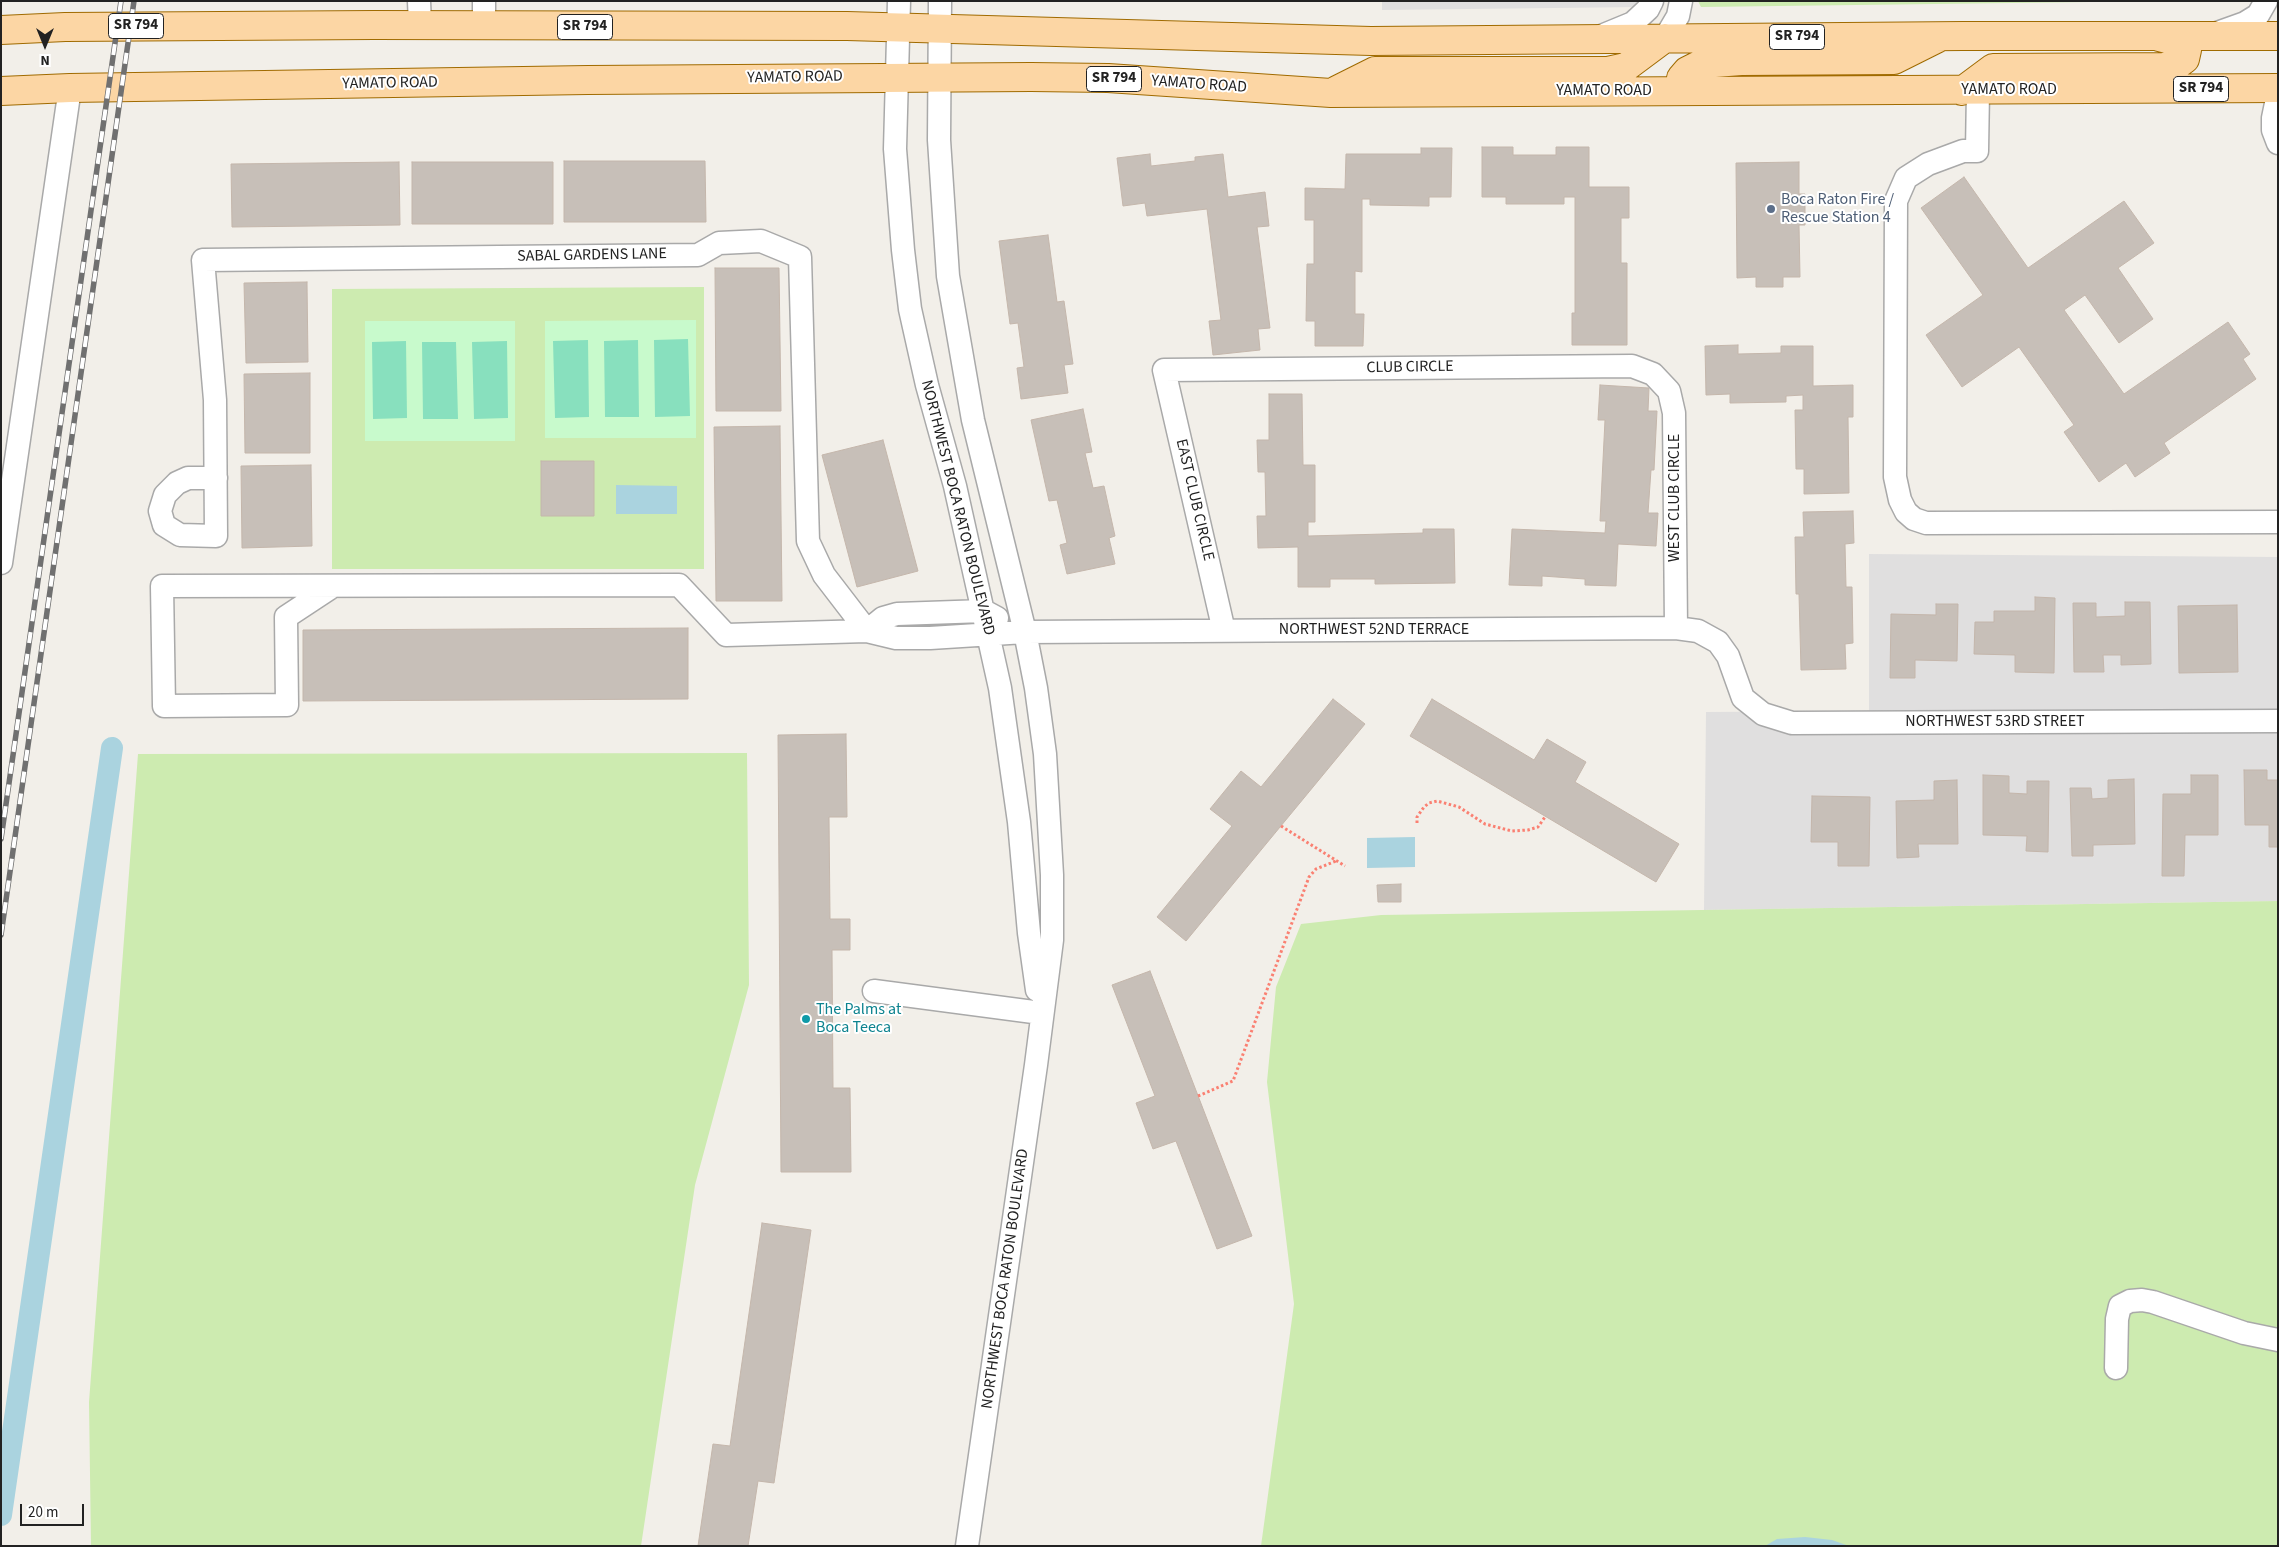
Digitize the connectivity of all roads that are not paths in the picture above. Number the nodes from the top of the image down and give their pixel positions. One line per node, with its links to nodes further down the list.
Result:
1 (940, 1): 8 (street, NORTHWEST BOCA RATON BOULEVARD)
2 (1652, 1): 15 (street)
3 (1681, 1): 14 (street)
4 (2266, 1): 12 (street)
5 (419, 13): 6 (main road, SR 794); 9 (main road, SR 794)
6 (484, 13): 7 (main road, SR 794)
7 (899, 14): 8 (main road, SR 794); 16 (street, NORTHWEST BOCA RATON BOULEVARD)
8 (940, 28): 15 (main road, SR 794); 17 (street, NORTHWEST BOCA RATON BOULEVARD)
9 (1, 30)
10 (1941, 36): 11 (main road, SR 794); 14 (main road, SR 794); 20 (main road)
11 (2154, 36): 12 (main road, SR 794); 21 (main road)
12 (2206, 36): 13 (main road, SR 794)
13 (2278, 36)
14 (1665, 38): 15 (main road, SR 794); 23 (main road)
15 (1593, 39)
16 (897, 78): 17 (main road, YAMATO ROAD / SR 794); 18 (main road, YAMATO ROAD / SR 794); 32 (street, NORTHWEST BOCA RATON BOULEVARD)
17 (939, 78): 23 (main road, YAMATO ROAD / SR 794); 36 (street, NORTHWEST BOCA RATON BOULEVARD)
18 (70, 88): 22 (main road, YAMATO ROAD / SR 794); 30 (street)
19 (2278, 88): 21 (main road, YAMATO ROAD / SR 794)
20 (1680, 90): 21 (main road, YAMATO ROAD / SR 794); 23 (main road, YAMATO ROAD / SR 794)
21 (1970, 91): 29 (street)
22 (1, 92)
23 (1331, 93)
24 (2278, 94): 25 (street)
25 (2278, 143)
26 (1164, 370): 27 (street, CLUB CIRCLE); 34 (street, EAST CLUB CIRCLE)
27 (1654, 374): 33 (street, WEST CLUB CIRCLE)
28 (216, 478): 35 (street, SABAL GARDENS LANE)
29 (2278, 522)
30 (1, 563)
31 (333, 586): 31 (street); 35 (street)
32 (984, 611): 35 (street); 36 (street); 37 (street, NORTHWEST BOCA RATON BOULEVARD)
33 (1676, 628): 34 (street, NORTHWEST 52ND TERRACE); 38 (street, NORTHWEST 52ND TERRACE)
34 (1224, 630): 36 (street, NORTHWEST 52ND TERRACE)
35 (867, 631): 37 (street)
36 (1024, 632): 37 (street, NORTHWEST 52ND TERRACE); 41 (street, NORTHWEST BOCA RATON BOULEVARD)
37 (989, 636): 41 (street, NORTHWEST BOCA RATON BOULEVARD)
38 (1734, 676): 39 (street, NORTHWEST 53RD STREET)
39 (2278, 721)
40 (874, 991): 41 (street)
41 (1041, 1013): 44 (street, NORTHWEST BOCA RATON BOULEVARD)
42 (2278, 1340): 43 (street)
43 (2116, 1368)
44 (967, 1546)

